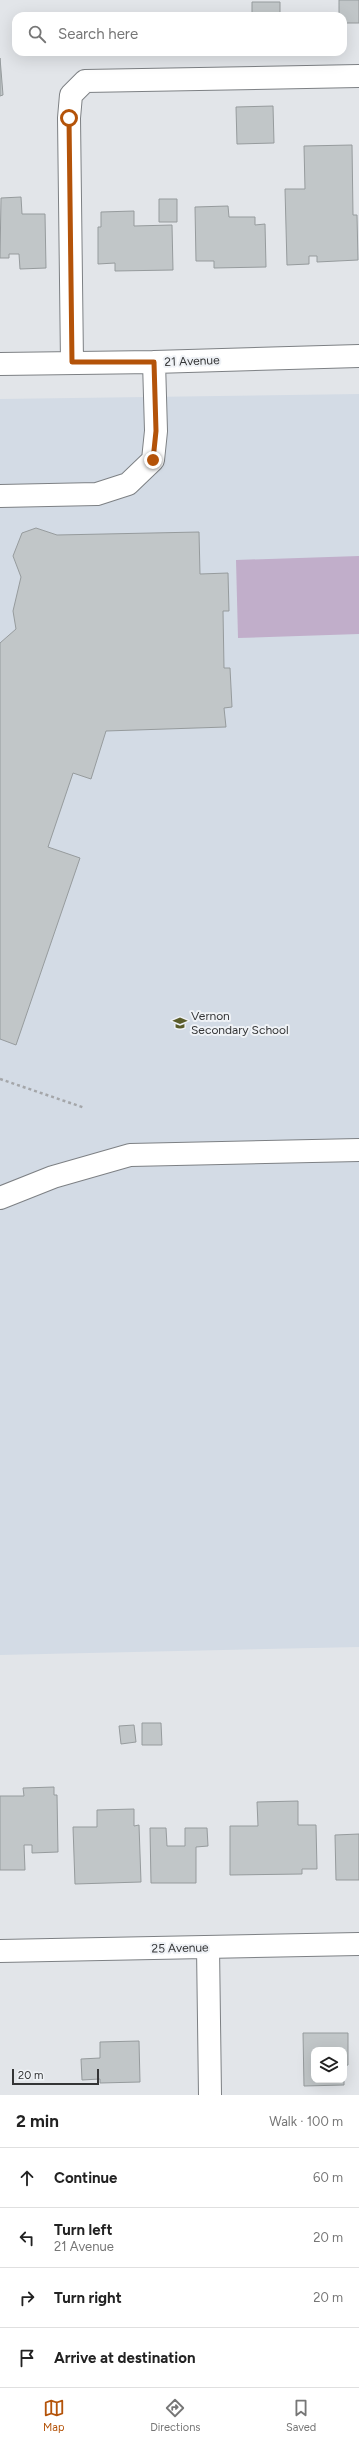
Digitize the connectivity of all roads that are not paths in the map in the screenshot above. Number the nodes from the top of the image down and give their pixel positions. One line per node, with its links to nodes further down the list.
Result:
1 (359, 76): 3 (street)
2 (359, 356): 4 (street, 21 Avenue)
3 (72, 362): 4 (street, 21 Avenue); 5 (street, 21 Avenue)
4 (154, 362): 6 (street)
5 (0, 364)
6 (0, 496)
7 (359, 1150): 8 (street)
8 (0, 1198)
9 (359, 1944): 10 (street, 25 Avenue)
10 (208, 1947): 11 (street, 25 Avenue); 12 (street)
11 (0, 1951)
12 (210, 2095)

